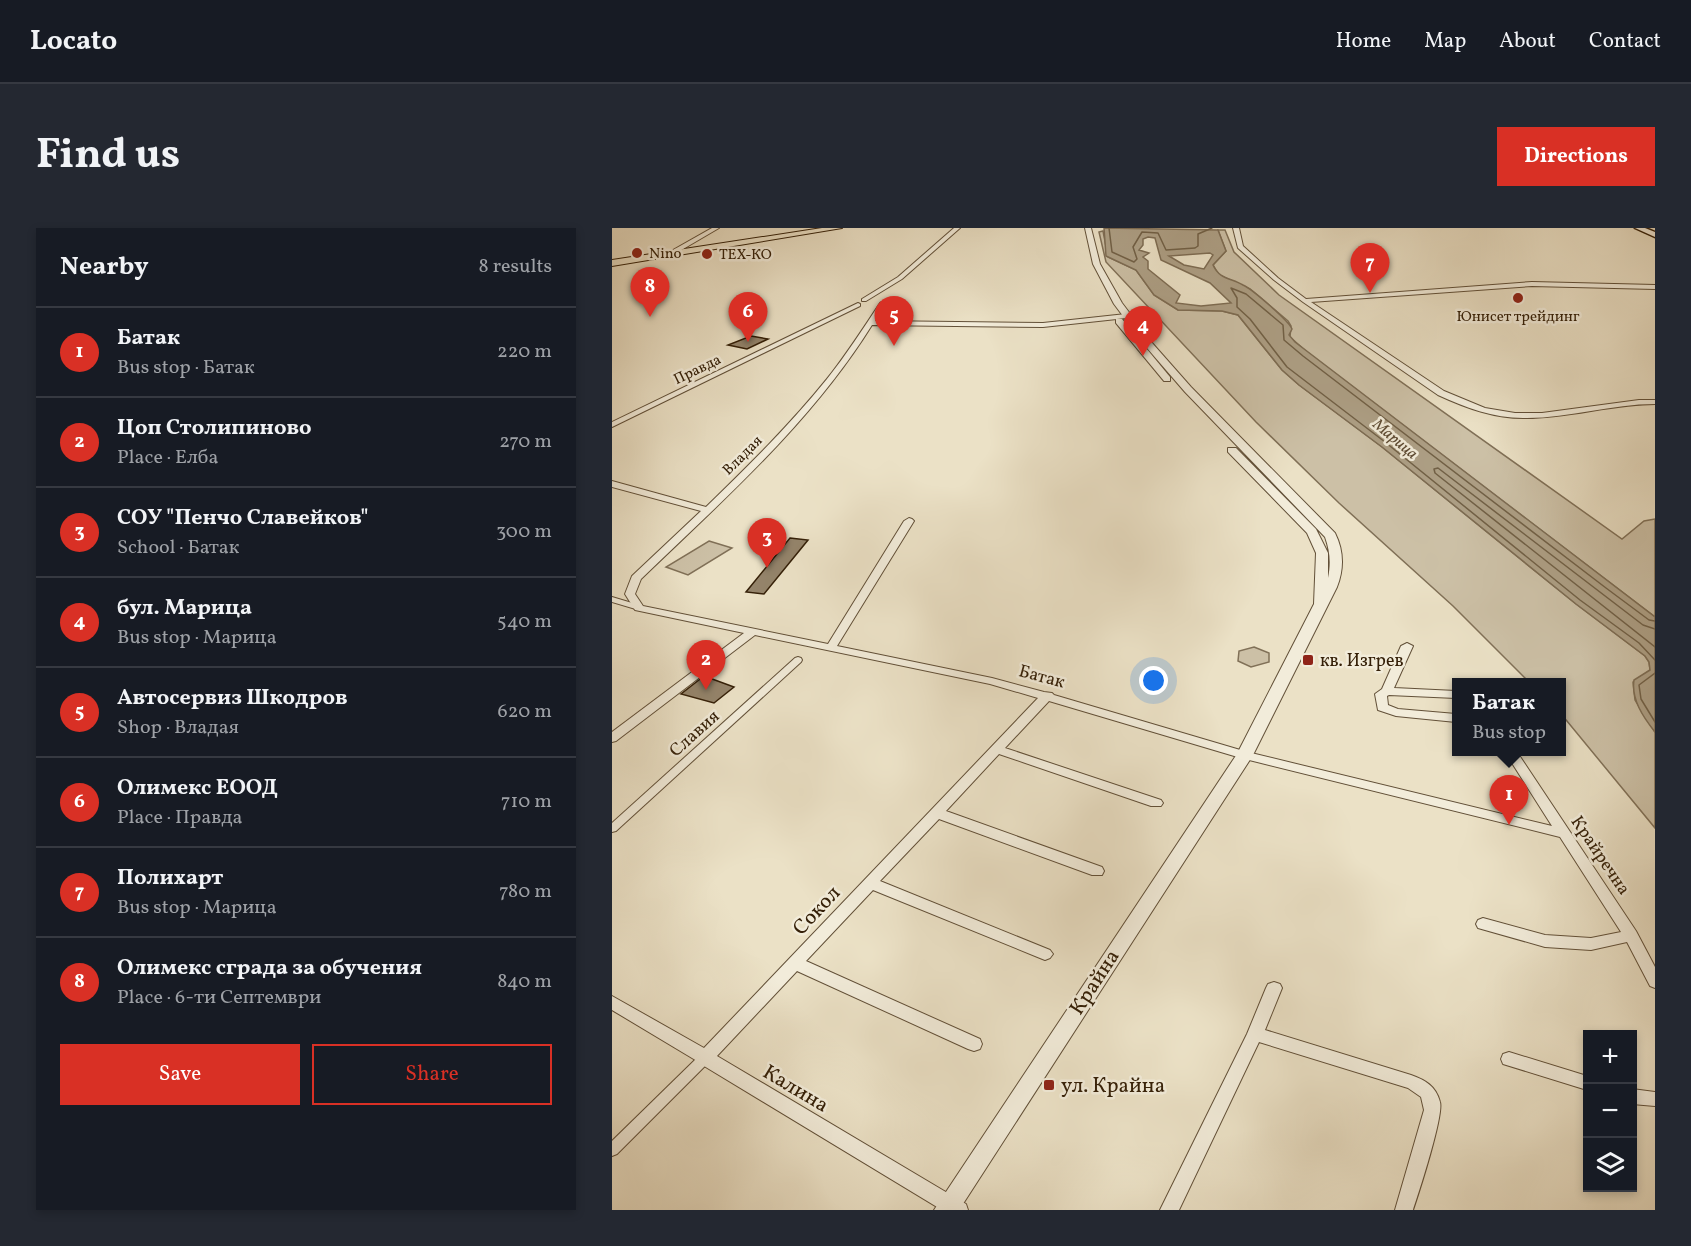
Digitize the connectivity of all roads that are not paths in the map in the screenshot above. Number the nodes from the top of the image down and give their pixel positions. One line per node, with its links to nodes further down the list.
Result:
1 (716, 228): 9 (street)
2 (838, 228): 9 (main road)
3 (957, 228): 11 (street)
4 (1081, 228): 16 (street)
5 (1088, 228): 16 (street)
6 (1236, 228): 14 (street)
7 (1639, 228): 8 (main road)
8 (1655, 236)
9 (676, 253): 10 (main road)
10 (612, 263)
11 (900, 278): 13 (street); 15 (street)
12 (1655, 287): 14 (street)
13 (891, 292)
14 (1305, 301): 18 (street)
15 (861, 302): 17 (street, Владая); 19 (street, Правда)
16 (1121, 316): 17 (street); 24 (street); 24 (street)
17 (872, 323): 21 (street, Владая)
18 (1654, 400)
19 (612, 425)
20 (612, 484): 21 (street)
21 (706, 510): 25 (street, Владая)
22 (909, 521): 28 (street)
23 (612, 599): 25 (street, Батак)
24 (1321, 603): 36 (street)
25 (639, 608): 26 (street, Батак)
26 (754, 631): 28 (street, Батак); 34 (street)
27 (1407, 646): 30 (street)
28 (831, 647): 31 (street, Батак)
29 (798, 660): 40 (street, Славия)
30 (1388, 691): 32 (street); 33 (street)
31 (1048, 695): 35 (street, Сокол); 36 (street, Батак)
32 (1452, 695)
33 (1452, 718)
34 (612, 738)
35 (996, 749): 38 (street); 39 (street, Сокол)
36 (1245, 755): 41 (street, Батак); 59 (street, Крайна)
37 (1513, 756): 41 (street, Крайречна)
38 (1156, 803)
39 (937, 813): 42 (street); 43 (street, Сокол)
40 (612, 829)
41 (1563, 834): 45 (street, Крайречна)
42 (1097, 871)
43 (870, 883): 46 (street); 47 (street, Сокол)
44 (1483, 924): 45 (street)
45 (1631, 935): 48 (street, Крайречна)
46 (1045, 954)
47 (795, 963): 52 (street); 53 (street, Сокол)
48 (1655, 982)
49 (1274, 988): 51 (street)
50 (612, 1002): 53 (street, Калина)
51 (1255, 1034): 60 (street); 61 (street)
52 (974, 1044)
53 (704, 1059): 58 (street, Сокол); 59 (street, Калина)
54 (1509, 1059): 55 (street)
55 (1583, 1082)
56 (1637, 1097): 57 (street)
57 (1655, 1099)
58 (612, 1150)
59 (951, 1208)
60 (1169, 1210)
61 (1404, 1210)

